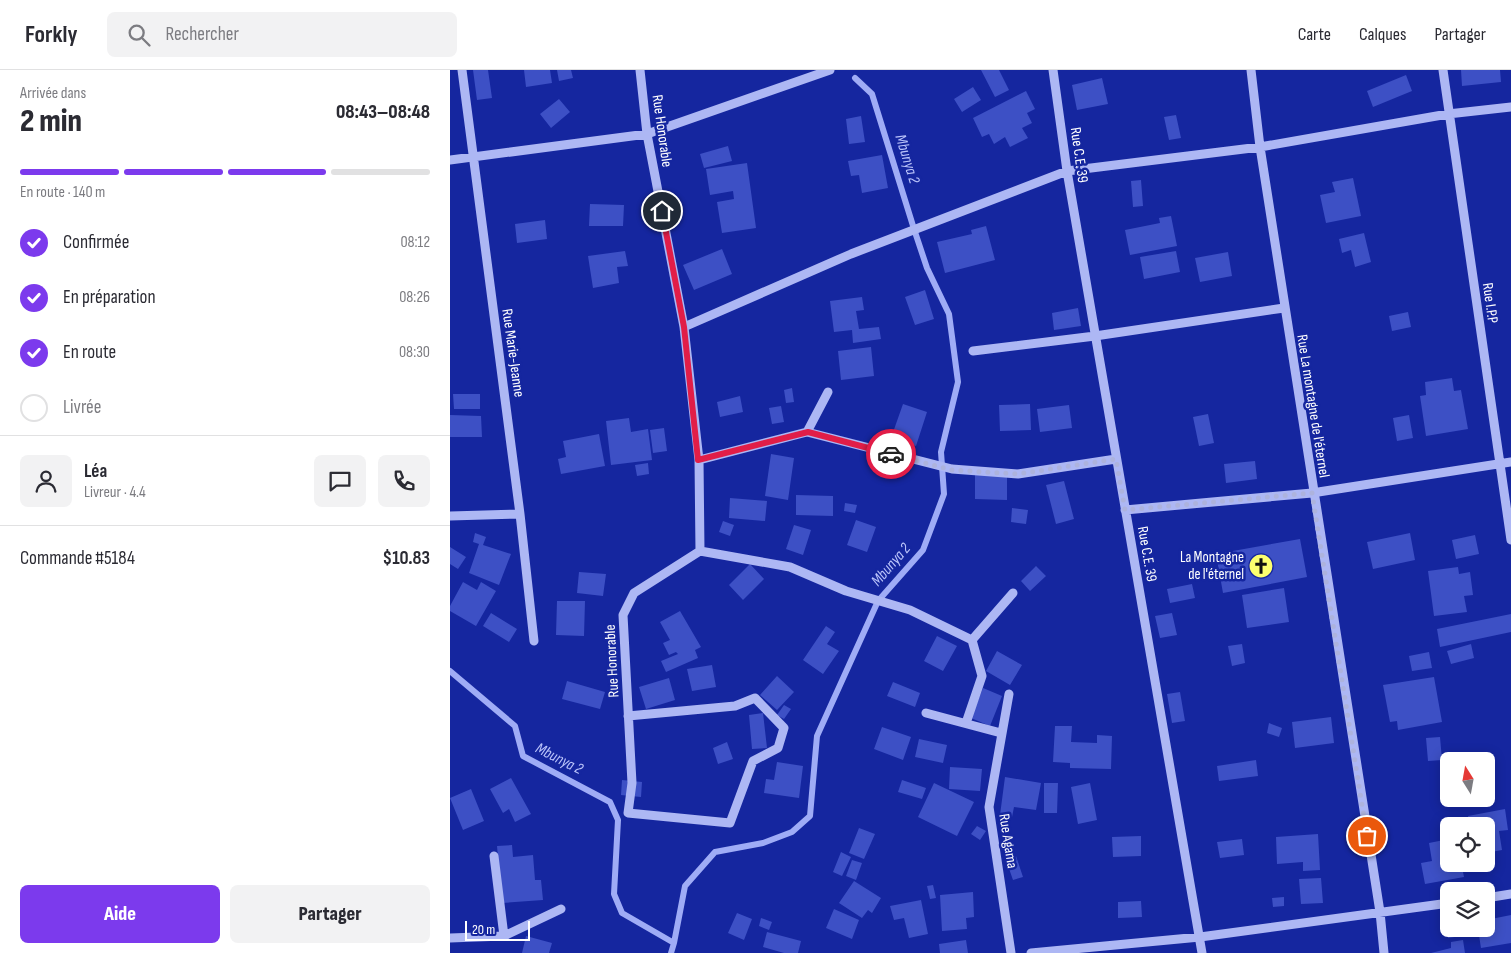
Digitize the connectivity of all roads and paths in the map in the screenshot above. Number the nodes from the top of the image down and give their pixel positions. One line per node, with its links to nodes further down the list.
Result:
1 (462, 70): 11 (street, Rue Marie-Jeanne)
2 (640, 70): 9 (street, Rue Honorable)
3 (830, 70): 9 (street)
4 (1053, 70): 13 (street, Rue C.E. 39)
5 (1251, 70): 10 (street, Rue La montagne de l'éternel)
6 (1443, 70): 8 (street, Rue I.P.P)
7 (1511, 108): 8 (street)
8 (1448, 114): 10 (street); 23 (street, Rue I.P.P)
9 (647, 134): 11 (street); 15 (street, Rue Honorable)
10 (1260, 146): 13 (street); 14 (street, Rue La montagne de l'éternel)
11 (472, 156): 12 (street); 26 (street, Rue Marie-Jeanne)
12 (450, 160)
13 (1067, 171): 15 (street); 16 (street, Rue C.E. 39)
14 (1284, 308): 16 (street); 24 (street, Rue La montagne de l'éternel)
15 (684, 327): 21 (street, Rue Honorable)
16 (1095, 336): 17 (street); 20 (street, Rue C.E. 39)
17 (973, 351)
18 (828, 392): 19 (street)
19 (808, 432): 20 (street); 21 (street)
20 (1116, 459): 25 (street, Rue C.E. 39)
21 (698, 460): 29 (street, Rue Honorable)
22 (1511, 462): 23 (street)
23 (1499, 463): 24 (street); 28 (street, Rue I.P.P)
24 (1312, 493): 25 (street); 43 (street, Rue La montagne de l'éternel)
25 (1125, 510): 45 (street, Rue C.E. 39)
26 (520, 514): 27 (street); 32 (street, Rue Marie-Jeanne)
27 (450, 516)
28 (1511, 540)
29 (700, 551): 31 (street); 35 (street, Rue Honorable)
30 (1013, 593): 31 (street)
31 (972, 640): 36 (street)
32 (534, 641)
33 (1009, 694): 37 (street, Rue Agama)
34 (926, 713): 36 (street)
35 (628, 716): 35 (street, Rue Honorable)
36 (966, 723): 37 (street)
37 (1000, 733): 47 (street, Rue Agama)
38 (494, 856): 44 (street)
39 (1511, 894): 40 (street)
40 (1495, 897)
41 (1440, 904): 43 (street)
42 (561, 909): 44 (street)
43 (1380, 912): 45 (street); 50 (street, Rue La montagne de l'éternel)
44 (504, 936): 46 (street)
45 (1200, 937): 48 (street); 49 (street, Rue C.E. 39)
46 (450, 938)
47 (1011, 953)
48 (1031, 953)
49 (1202, 953)
50 (1384, 953)

